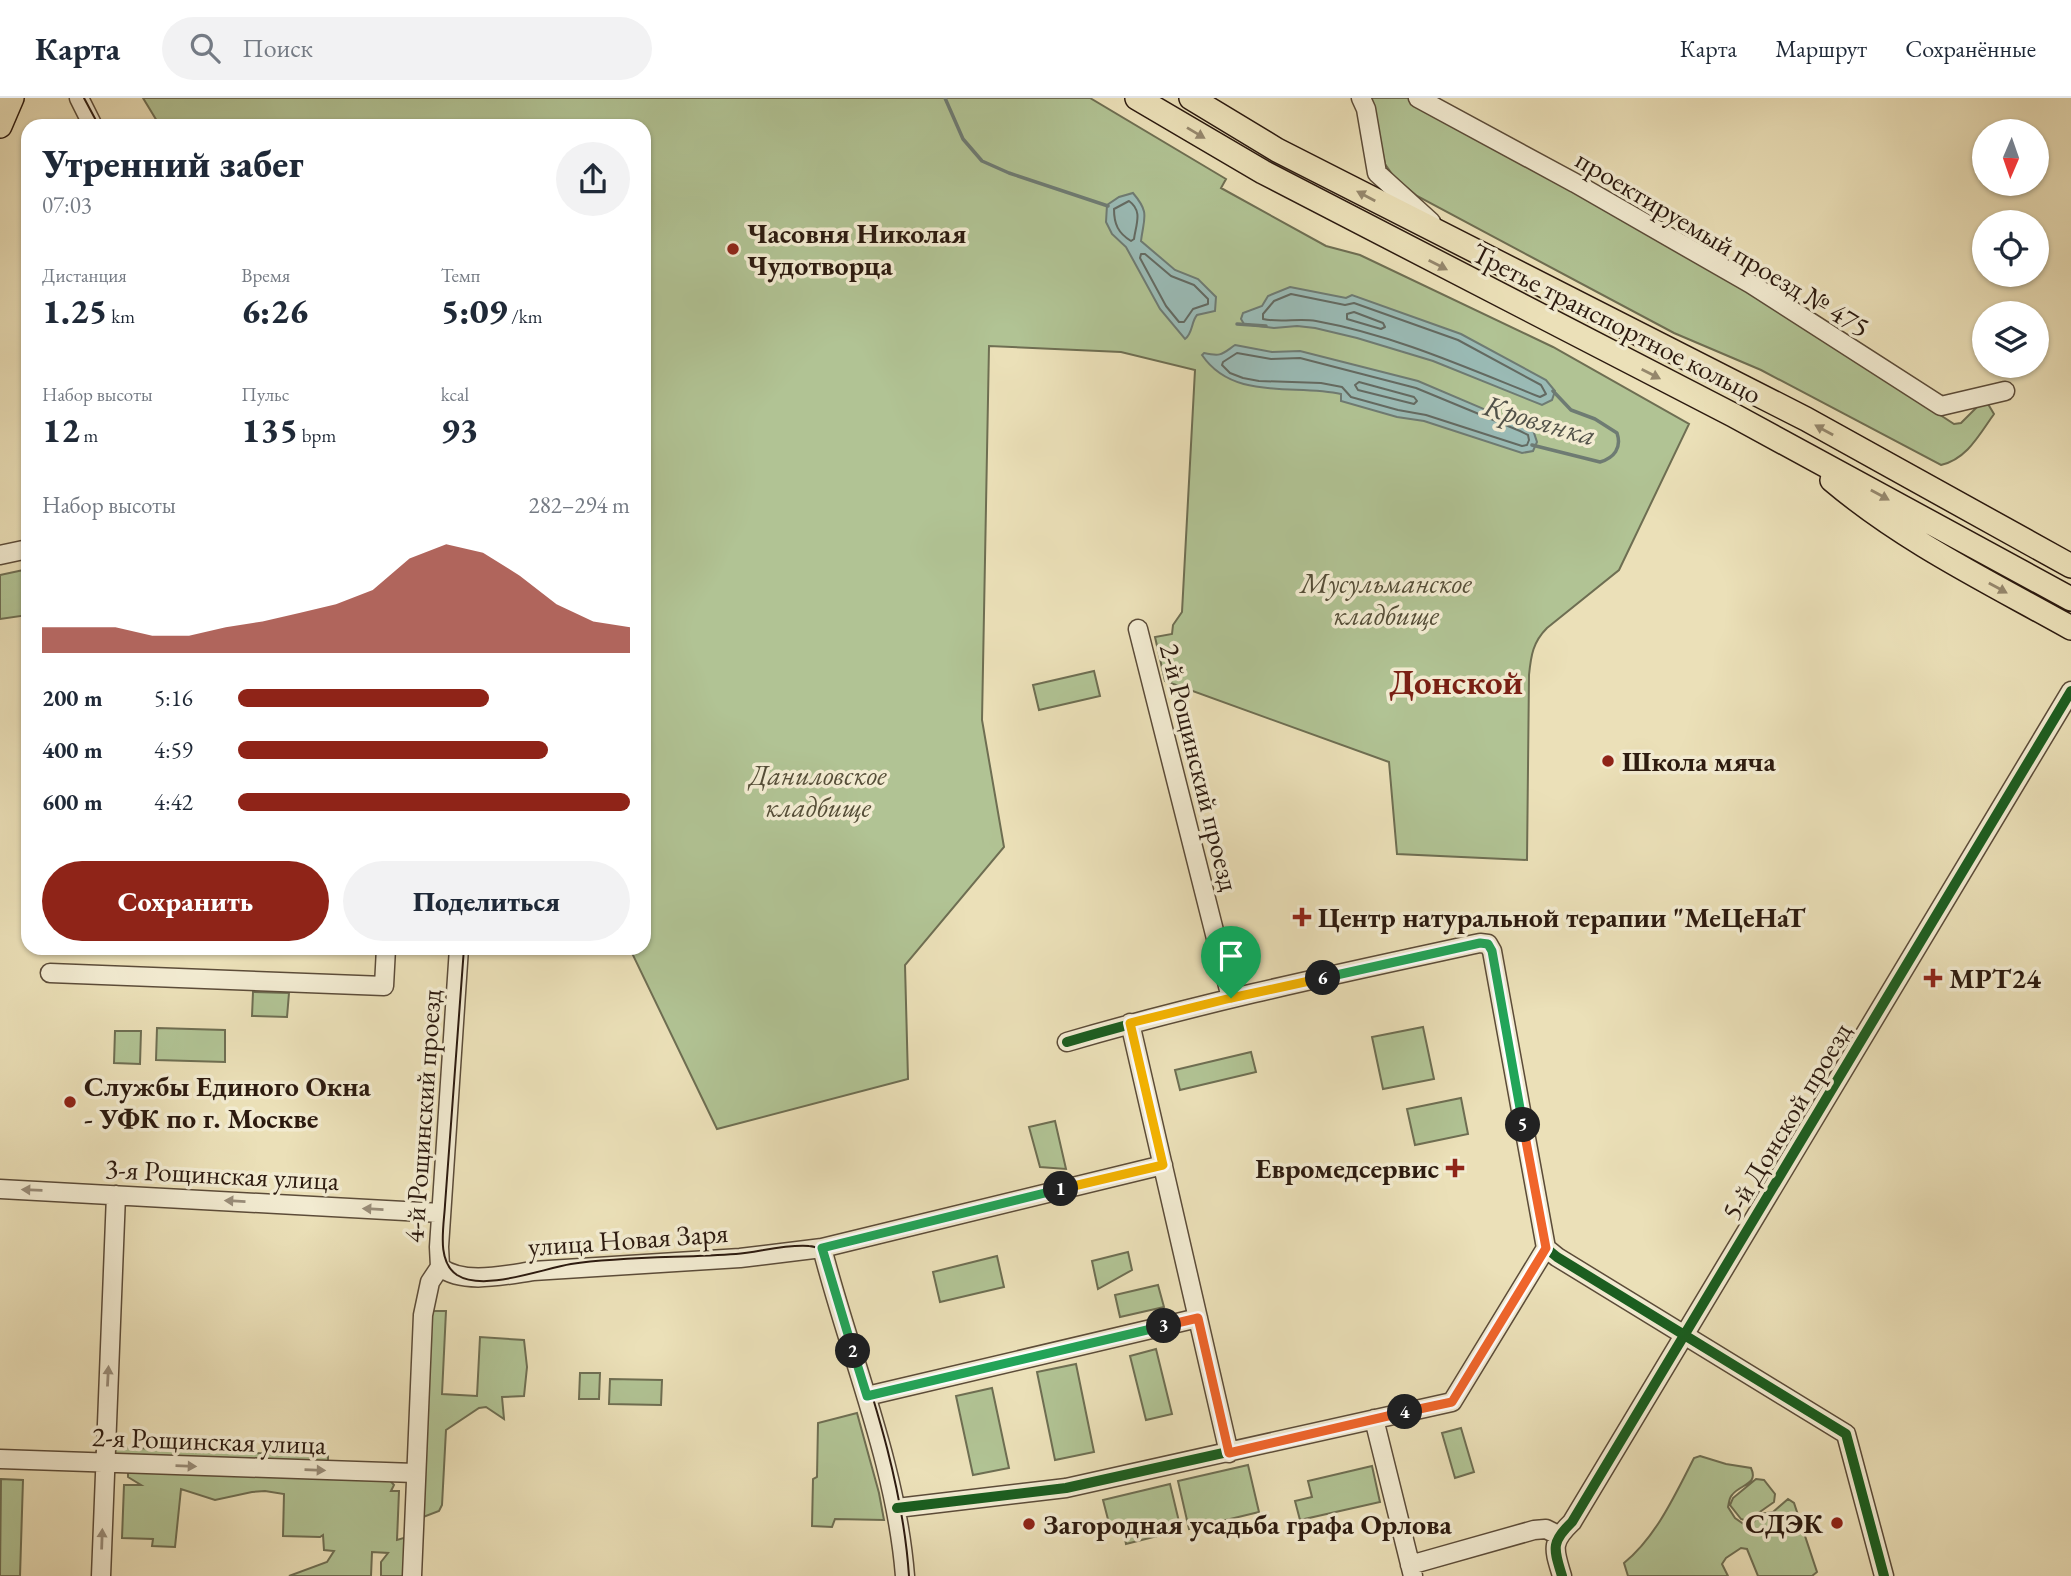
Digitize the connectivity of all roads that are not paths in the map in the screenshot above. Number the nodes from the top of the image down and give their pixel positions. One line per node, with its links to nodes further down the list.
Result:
1 (12, 98): 8 (main road)
2 (79, 98): 7 (street)
3 (1137, 98): 11 (main road, Третье транспортное кольцо, one-way to 11)
4 (1191, 98): 9 (main road, Третье транспортное кольцо, one-way to 4)
5 (1361, 98): 9 (street)
6 (1418, 98): 10 (street, проектируемый проезд № 475)
7 (90, 119)
8 (0, 126)
9 (1449, 239): 14 (main road, Третье транспортное кольцо, one-way to 9)
10 (2005, 391)
11 (1798, 450): 15 (main road, Третье транспортное кольцо, one-way to 15); 16 (main road, one-way to 16)
12 (21, 550): 13 (street)
13 (0, 555)
14 (2071, 566)
15 (2071, 599)
16 (2071, 628)
17 (1138, 629): 22 (street, 2-й Рощинский проезд)
18 (2071, 691): 33 (street, 5-й Донской проезд)
19 (386, 955): 21 (street)
20 (459, 955): 28 (street, 4-й Рощинский проезд)
21 (50, 973)
22 (1231, 998): 23 (street); 30 (street)
23 (1130, 1023): 24 (street); 25 (street)
24 (1067, 1042)
25 (1163, 1165): 29 (street, улица Новая Заря); 32 (street)
26 (0, 1189): 27 (street, 3-я Рощинская улица, one-way to 26)
27 (116, 1195): 28 (street, 3-я Рощинская улица, one-way to 27); 38 (street, one-way to 27)
28 (441, 1213): 31 (street, 4-й Рощинский проезд)
29 (822, 1248): 31 (street, улица Новая Заря); 34 (street)
30 (1546, 1248): 33 (street); 35 (street)
31 (440, 1266): 39 (street, 4-й Рощинский проезд)
32 (1198, 1318): 34 (street); 36 (street)
33 (1684, 1335): 41 (street, 5-й Донской проезд); 47 (street)
34 (867, 1396): 40 (street)
35 (1374, 1419): 36 (street); 42 (street)
36 (1229, 1453): 40 (street)
37 (0, 1459): 38 (street, 2-я Рощинская улица)
38 (104, 1464): 39 (street, 2-я Рощинская улица, one-way to 39); 43 (street, one-way to 38)
39 (415, 1473): 44 (street, 4-й Рощинский проезд)
40 (897, 1508): 45 (street)
41 (1558, 1535): 42 (street); 46 (street)
42 (1408, 1572)
43 (101, 1576)
44 (412, 1576)
45 (905, 1576)
46 (1562, 1576)
47 (1884, 1576)

